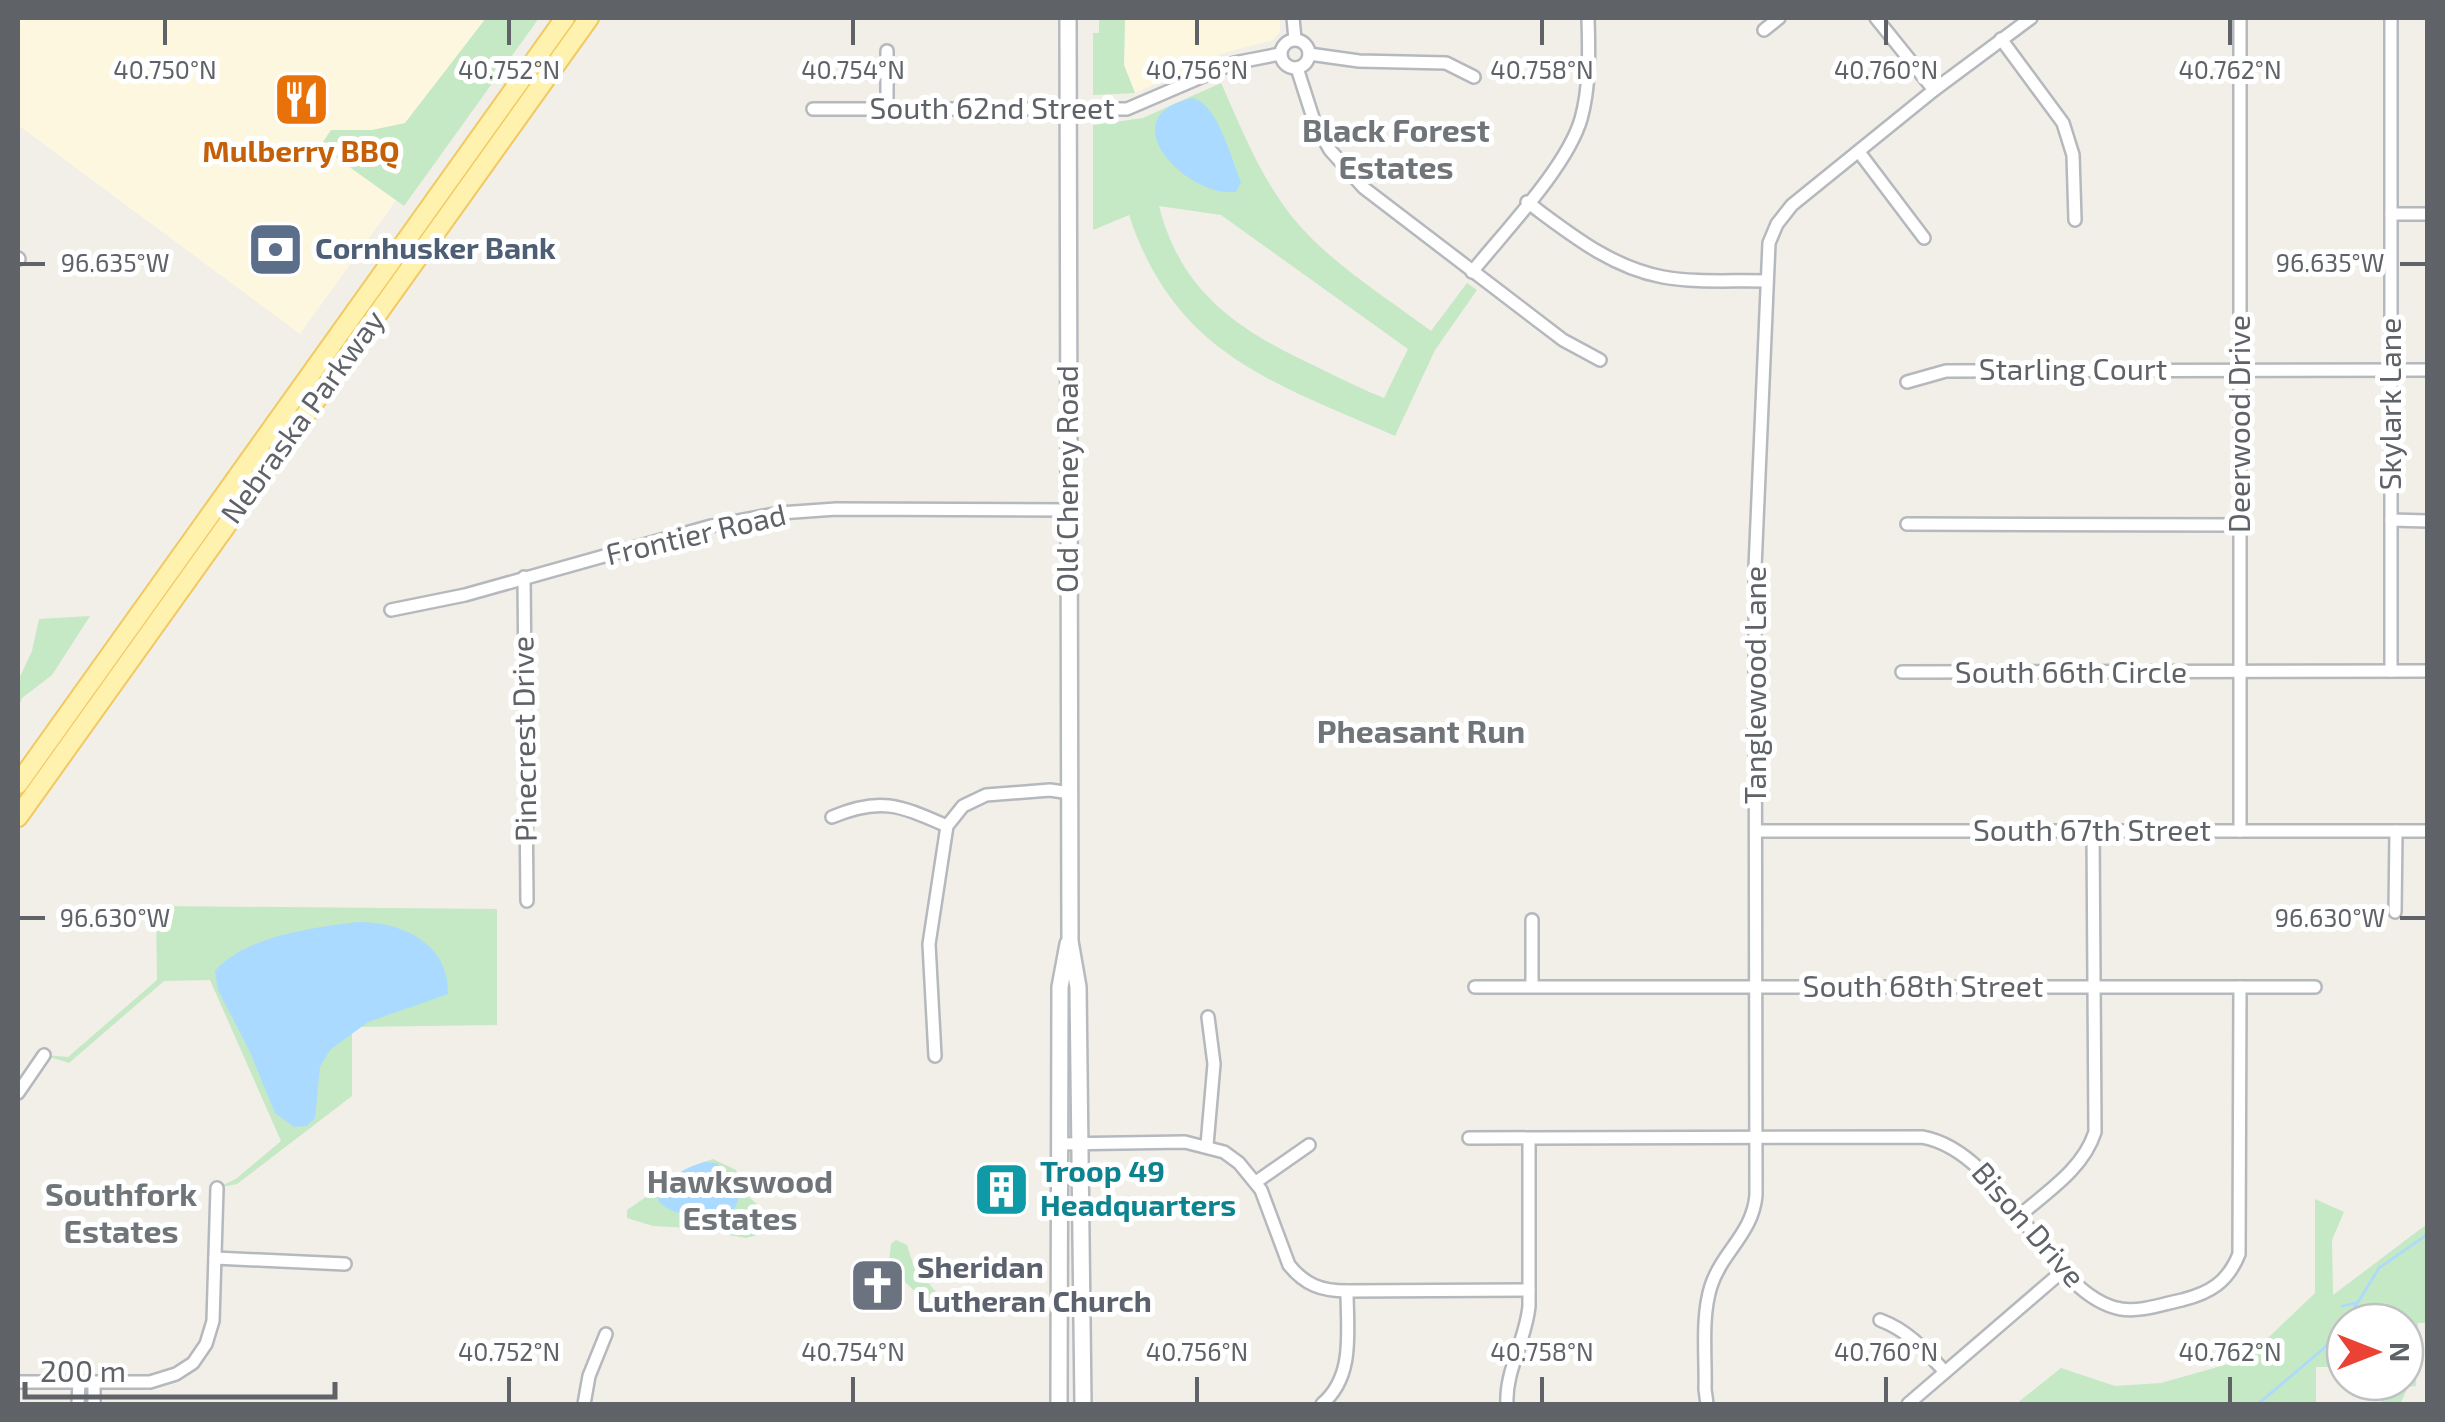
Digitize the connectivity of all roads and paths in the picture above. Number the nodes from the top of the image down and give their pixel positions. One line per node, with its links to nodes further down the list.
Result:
1 (564, 18): 47 (main road, Nebraska Parkway)
2 (588, 18): 50 (main road, Nebraska Parkway)
3 (1068, 18): 22 (main road, Old Cheney Road)
4 (1293, 18): 12 (street)
5 (1588, 18): 24 (street)
6 (1779, 18): 11 (street)
7 (1876, 18): 19 (street)
8 (2031, 18): 13 (street)
9 (2240, 18): 32 (street, Deerwood Drive)
10 (2391, 18): 25 (street, Skylark Lane)
11 (1764, 30)
12 (1295, 39): 15 (street); 16 (street)
13 (2002, 39): 19 (street); 27 (street)
14 (887, 51): 21 (street)
15 (1280, 54): 17 (street); 22 (street, South 62nd Street)
16 (1309, 54): 17 (street); 18 (street)
17 (1297, 68): 29 (street)
18 (1474, 77)
19 (1934, 90): 23 (street)
20 (813, 110): 21 (street, South 62nd Street)
21 (886, 110): 22 (street, South 62nd Street)
22 (1068, 110): 36 (main road, Old Cheney Road)
23 (1859, 152): 28 (street); 30 (street, Tanglewood Lane)
24 (1528, 202): 29 (street); 30 (street)
25 (2391, 214): 26 (street); 33 (street, Skylark Lane)
26 (2428, 214)
27 (2075, 220)
28 (1924, 238)
29 (1472, 272): 31 (street)
30 (1766, 281): 52 (street, Tanglewood Lane)
31 (1600, 360)
32 (2240, 369): 33 (street, Starling Court); 35 (street, Starling Court); 40 (street, Deerwood Drive)
33 (2391, 370): 34 (street, Starling Court); 37 (street, Skylark Lane)
34 (2428, 370)
35 (1908, 382)
36 (1068, 510): 41 (street, Frontier Road); 48 (main road, Old Cheney Road)
37 (2391, 520): 38 (street); 43 (street, Skylark Lane)
38 (2428, 520)
39 (1906, 524): 40 (street)
40 (2240, 524): 46 (street, Deerwood Drive)
41 (524, 577): 42 (street, Frontier Road); 57 (street, Pinecrest Drive)
42 (390, 610)
43 (2391, 671): 45 (street, South 66th Circle); 46 (street, South 66th Circle)
44 (1902, 672): 46 (street, South 66th Circle)
45 (2428, 672)
46 (2240, 673): 54 (street, Deerwood Drive)
47 (18, 784)
48 (1070, 793): 51 (street); 60 (main road, Old Cheney Road)
49 (832, 816): 51 (street)
50 (18, 817)
51 (947, 826): 69 (street)
52 (1756, 830): 53 (street, South 67th Street); 64 (street, Tanglewood Lane)
53 (2094, 830): 54 (street, South 67th Street); 62 (street)
54 (2240, 831): 55 (street, South 67th Street)
55 (2396, 831): 56 (street, South 67th Street); 58 (street)
56 (2428, 831)
57 (527, 901)
58 (2396, 912)
59 (1532, 920): 61 (street)
60 (1070, 941): 74 (main road, Old Cheney Road); 75 (main road, Old Cheney Road)
61 (1532, 986): 63 (street, South 68th Street); 64 (street, South 68th Street)
62 (2095, 986): 64 (street, South 68th Street); 65 (street, South 68th Street); 80 (street)
63 (1475, 987)
64 (1756, 987): 72 (street, Tanglewood Lane)
65 (2240, 987): 66 (street, South 68th Street); 83 (street, Bison Drive)
66 (2315, 987)
67 (1208, 1017): 77 (street)
68 (44, 1055): 70 (street)
69 (936, 1056)
70 (18, 1093)
71 (1469, 1138): 73 (street, Bison Drive)
72 (1755, 1138): 73 (street, Bison Drive); 80 (street, Bison Drive); 99 (street, Tanglewood Lane)
73 (1529, 1139): 84 (street)
74 (1079, 1142): 75 (street); 77 (street); 96 (main road, Old Cheney Road)
75 (1060, 1144): 95 (main road, Old Cheney Road)
76 (1309, 1144): 78 (street)
77 (1207, 1145): 78 (street)
78 (1256, 1182): 85 (street)
79 (217, 1188): 81 (street)
80 (2019, 1216): 83 (street, Bison Drive)
81 (215, 1258): 82 (street); 91 (street)
82 (345, 1264)
83 (2065, 1269): 88 (street)
84 (1529, 1290): 85 (street); 98 (street)
85 (1347, 1291): 97 (street)
86 (1880, 1320): 88 (street)
87 (606, 1334): 94 (street)
88 (1945, 1372): 100 (street)
89 (18, 1382): 90 (street)
90 (79, 1382): 91 (street); 92 (street)
91 (94, 1382): 93 (street)
92 (78, 1404)
93 (94, 1404)
94 (584, 1404)
95 (1059, 1404)
96 (1084, 1404)
97 (1322, 1404)
98 (1507, 1404)
99 (1708, 1404)
100 (1908, 1404)

